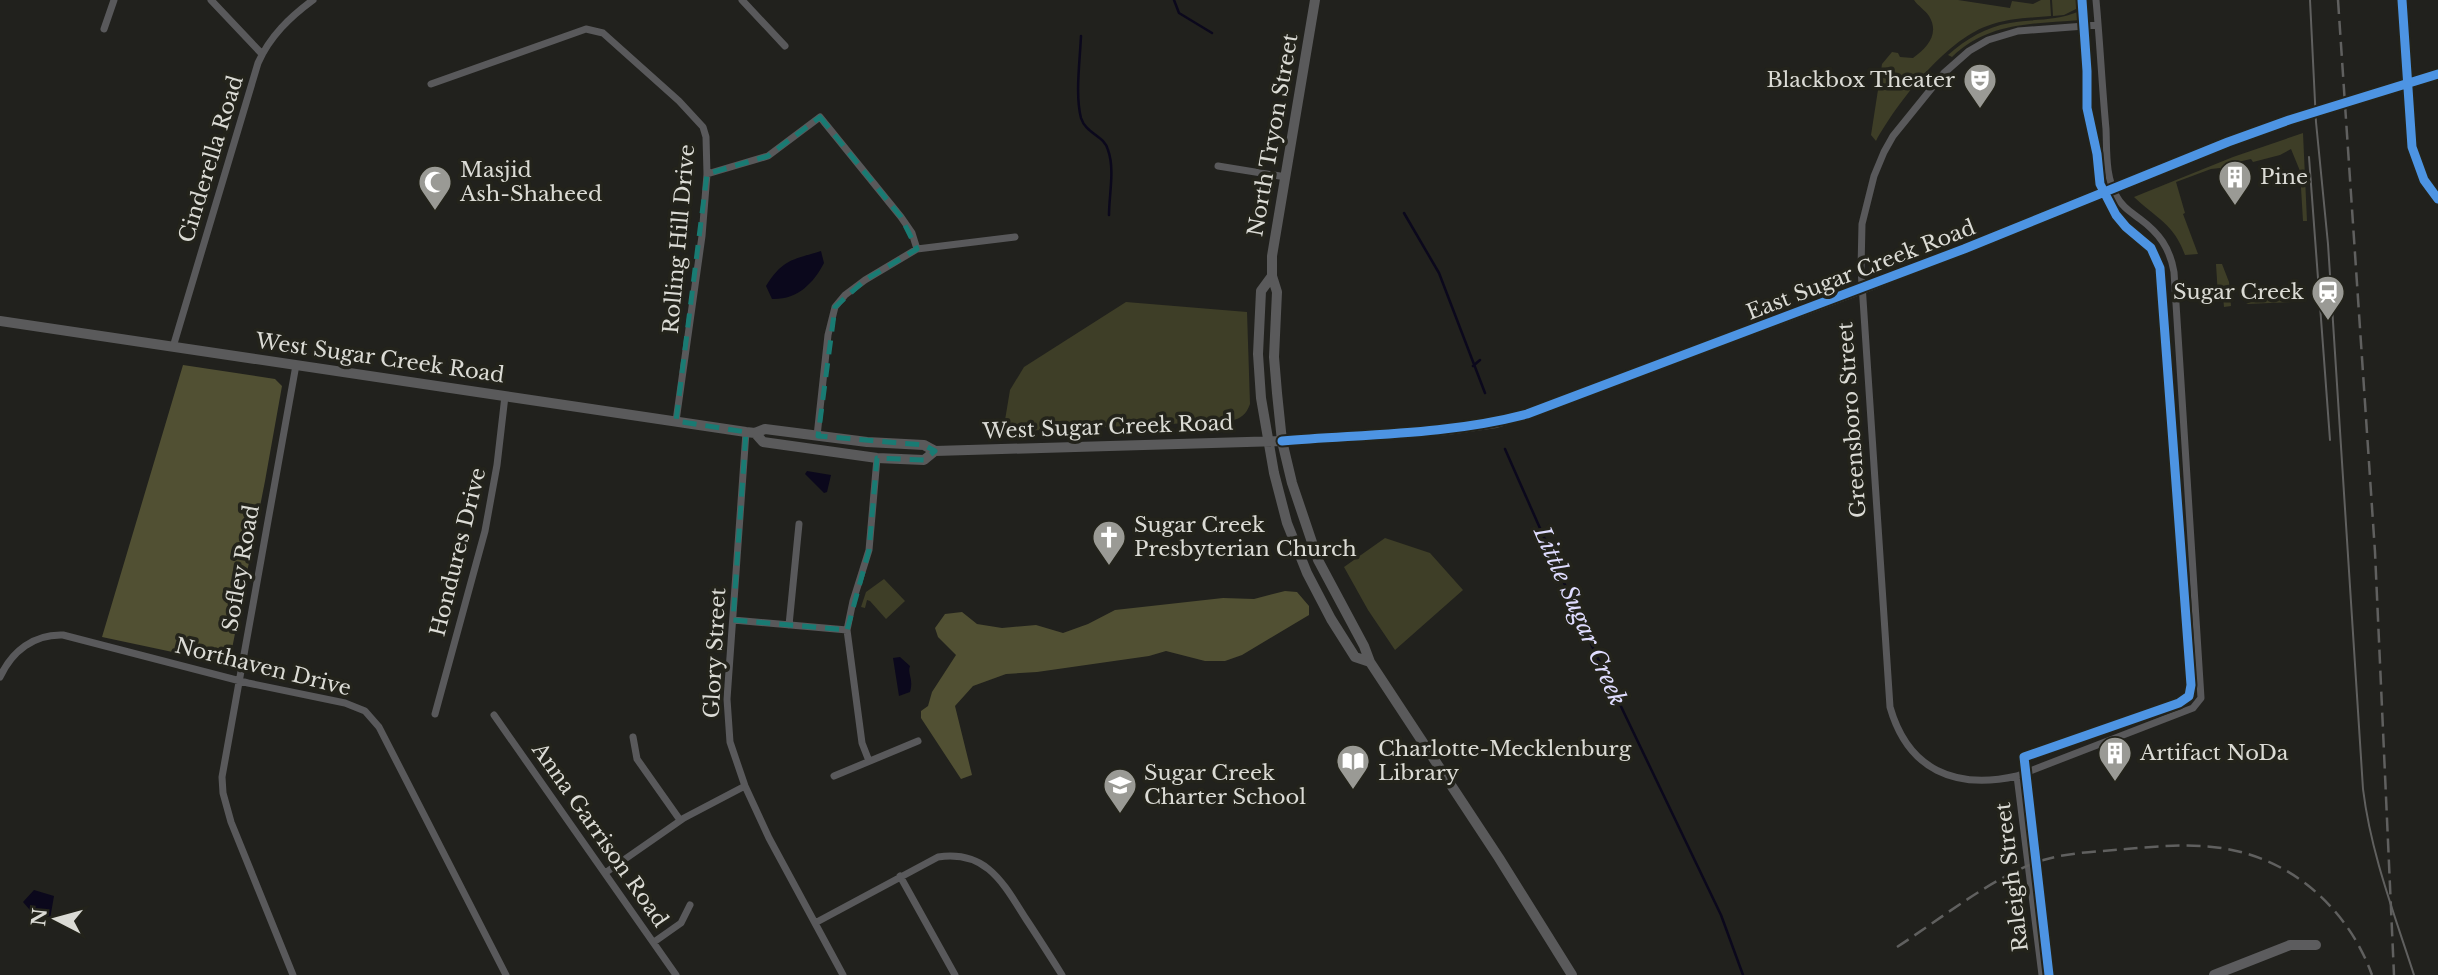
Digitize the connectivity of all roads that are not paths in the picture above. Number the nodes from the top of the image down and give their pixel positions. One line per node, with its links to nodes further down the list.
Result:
1 (114, 0): 9 (street)
2 (211, 0): 11 (street)
3 (313, 0): 11 (street, Cinderella Road)
4 (742, 0): 10 (street)
5 (1315, 0): 16 (main road, North Tryon Street)
6 (2096, 0): 8 (street, Raleigh Street)
7 (2402, 0): 17 (street)
8 (2098, 25): 21 (street, Greensboro Street); 46 (street, Raleigh Street)
9 (104, 29)
10 (785, 46)
11 (262, 54): 23 (street, Cinderella Road)
12 (2433, 75): 21 (main road, East Sugar Creek Road, bridge)
13 (431, 84): 15 (street, Rolling Hill Drive)
14 (1218, 166): 16 (street)
15 (707, 174): 19 (street); 26 (street, Rolling Hill Drive)
16 (1286, 177): 20 (main road, North Tryon Street)
17 (2438, 199)
18 (1015, 237): 19 (street)
19 (917, 249): 28 (street)
20 (1272, 276): 29 (main road, North Tryon Street); 30 (main road, North Tryon Street)
21 (1861, 289): 29 (main road, East Sugar Creek Road); 46 (street, Greensboro Street)
22 (0, 321): 23 (main road, West Sugar Creek Road)
23 (173, 347): 24 (main road, West Sugar Creek Road)
24 (296, 365): 25 (main road, West Sugar Creek Road); 39 (street, Sofley Road)
25 (505, 396): 26 (main road, West Sugar Creek Road); 40 (street, Hondures Drive)
26 (676, 421): 27 (main road, West Sugar Creek Road)
27 (751, 433): 28 (main road, West Sugar Creek Road); 32 (main road, West Sugar Creek Road); 34 (street, Glory Street)
28 (817, 436): 31 (main road, West Sugar Creek Road)
29 (1282, 441): 30 (main road, West Sugar Creek Road); 37 (main road, North Tryon Street)
30 (1268, 442): 31 (main road, West Sugar Creek Road); 37 (main road, North Tryon Street)
31 (935, 452): 32 (main road, West Sugar Creek Road)
32 (877, 458): 36 (street)
33 (799, 524): 35 (street)
34 (733, 620): 35 (street); 47 (street, Glory Street)
35 (789, 625): 36 (street)
36 (847, 630): 44 (street)
37 (1370, 662): 61 (main road, North Tryon Street)
38 (0, 677): 39 (street, Northaven Drive)
39 (239, 680): 55 (street, Sofley Road); 56 (street, Northaven Drive)
40 (435, 714)
41 (494, 715): 49 (street, Anna Garrison Road)
42 (632, 737): 48 (street)
43 (918, 741): 44 (street)
44 (869, 761): 45 (street)
45 (834, 776)
46 (2017, 776): 62 (street, Raleigh Street)
47 (745, 786): 48 (street); 52 (street, Glory Street)
48 (680, 820): 49 (street)
49 (605, 873): 53 (street, Anna Garrison Road)
50 (900, 876): 52 (street); 59 (street); 60 (street)
51 (690, 905): 53 (street)
52 (814, 923): 58 (street, Glory Street)
53 (654, 942): 57 (street, Anna Garrison Road)
54 (2316, 945): 63 (street)
55 (293, 975)
56 (506, 975)
57 (676, 975)
58 (843, 975)
59 (956, 975)
60 (1062, 975)
61 (1572, 975)
62 (2042, 975)
63 (2214, 975)

